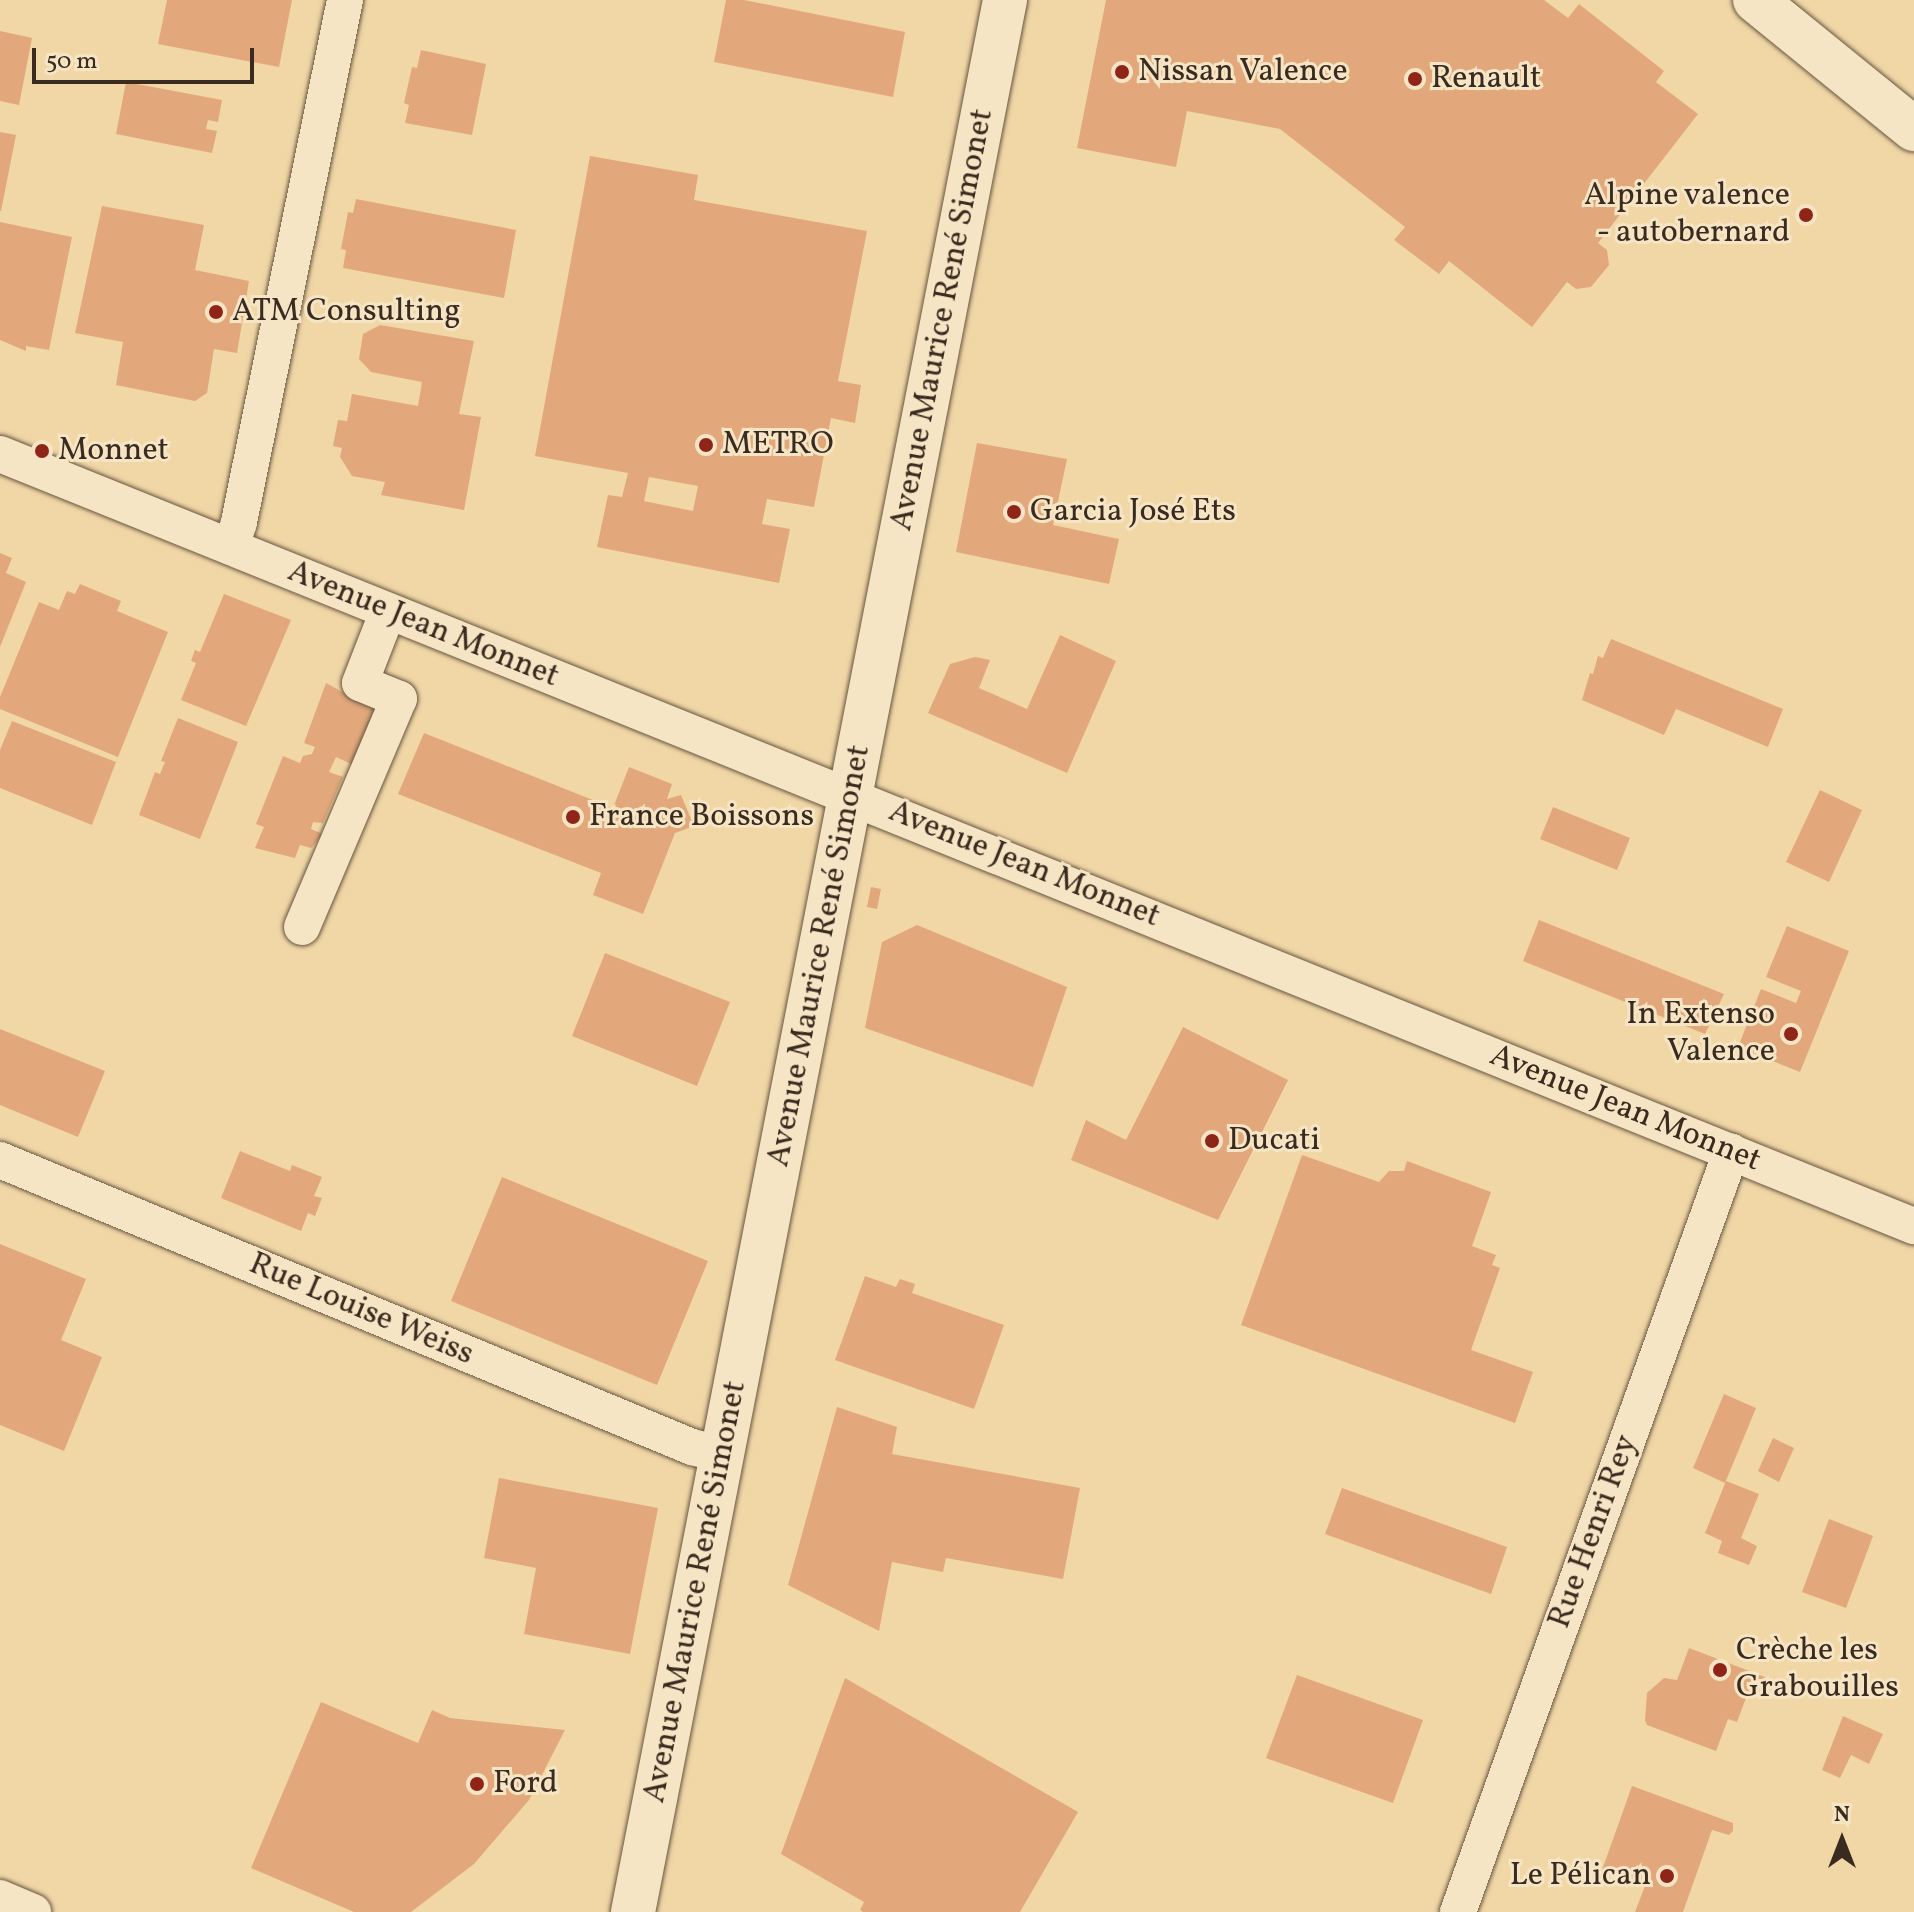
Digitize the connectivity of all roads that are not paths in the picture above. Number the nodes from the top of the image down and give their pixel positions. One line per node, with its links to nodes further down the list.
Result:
1 (345, 0): 6 (street)
2 (1005, 0): 8 (street, Avenue Maurice René Simonet)
3 (1755, 0): 4 (street)
4 (1914, 129)
5 (0, 454): 6 (street, Avenue Jean Monnet)
6 (231, 547): 7 (street, Avenue Jean Monnet)
7 (388, 611): 8 (street, Avenue Jean Monnet); 9 (street)
8 (850, 795): 10 (street, Avenue Jean Monnet); 13 (street, Avenue Maurice René Simonet)
9 (302, 927)
10 (1731, 1152): 12 (street, Avenue Jean Monnet); 17 (street, Rue Henri Rey)
11 (0, 1160): 13 (street, Rue Louise Weiss)
12 (1914, 1226)
13 (723, 1455): 16 (street, Avenue Maurice René Simonet)
14 (0, 1898): 15 (street)
15 (33, 1912)
16 (633, 1912)
17 (1458, 1912)

